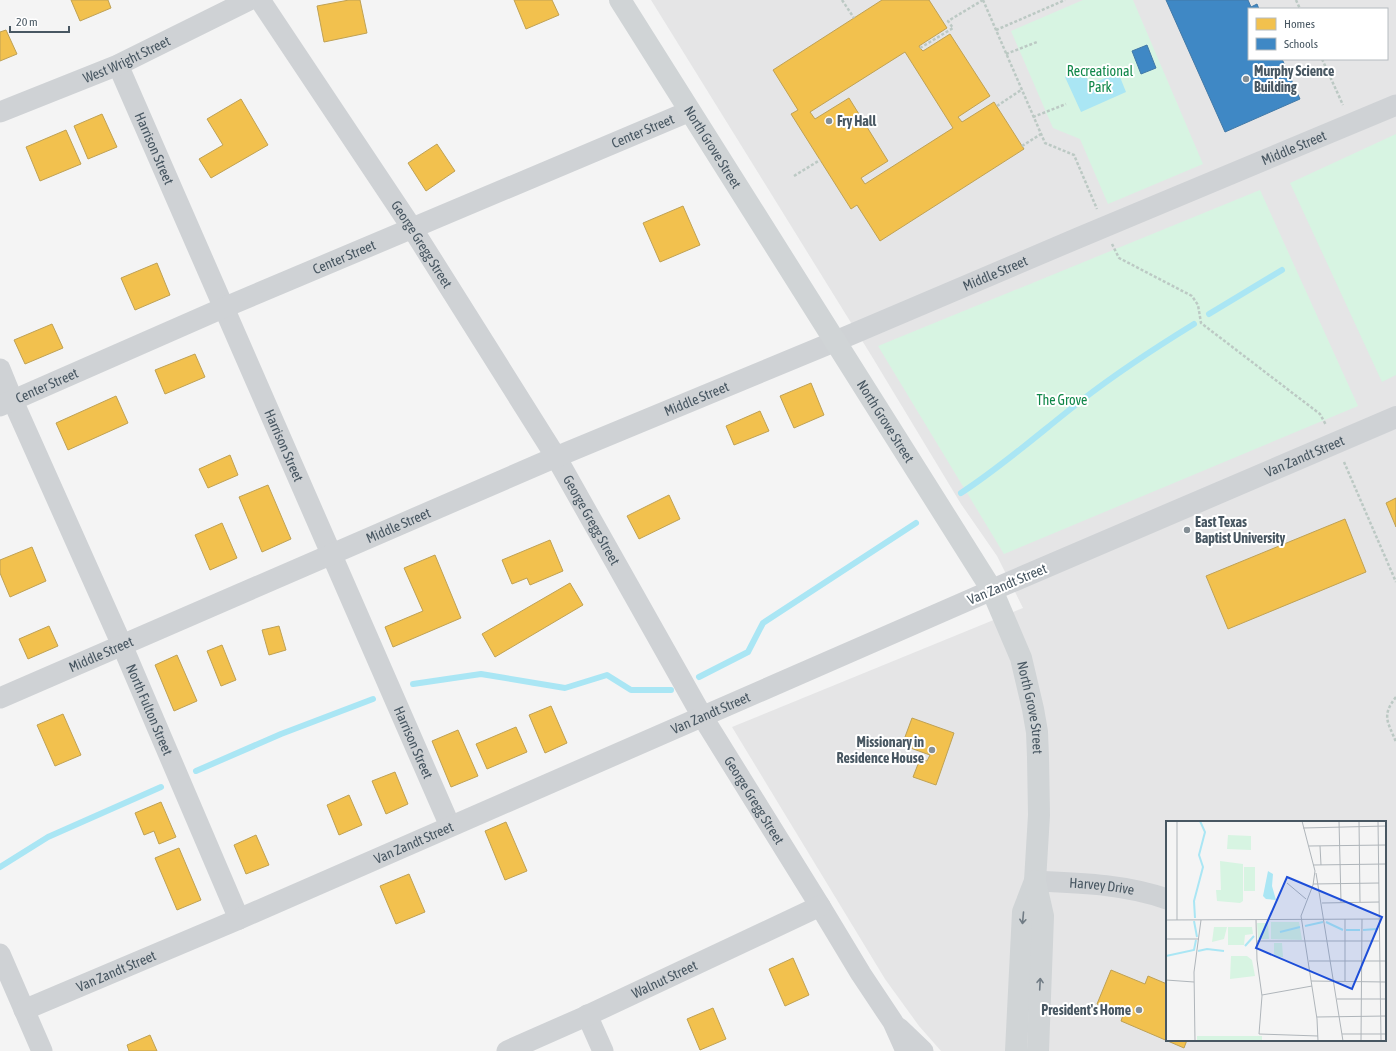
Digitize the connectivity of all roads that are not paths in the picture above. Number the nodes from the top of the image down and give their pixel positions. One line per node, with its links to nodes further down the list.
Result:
1 (249, 0): 4 (street, West Wright Street)
2 (260, 0): 8 (street, George Gregg Street)
3 (620, 0): 6 (main road, North Grove Street)
4 (118, 64): 7 (street, West Wright Street); 9 (street, Harrison Street)
5 (1396, 105): 10 (street, Middle Street)
6 (690, 111): 8 (street, Center Street); 10 (main road, North Grove Street)
7 (0, 112)
8 (412, 228): 9 (street, Center Street); 14 (street, George Gregg Street)
9 (223, 308): 12 (street, Center Street); 15 (street, Harrison Street)
10 (836, 341): 14 (street, Middle Street); 16 (main road, North Grove Street)
11 (0, 369): 12 (street, North Fulton Street)
12 (6, 403): 17 (street, North Fulton Street)
13 (1396, 417): 16 (street, Van Zandt Street)
14 (556, 457): 15 (street, Middle Street); 19 (street, George Gregg Street)
15 (332, 554): 17 (street, Middle Street); 20 (street, Harrison Street)
16 (992, 590): 19 (street, Van Zandt Street); 21 (main road, North Grove Street)
17 (122, 645): 18 (street, Middle Street); 24 (street, North Fulton Street)
18 (0, 698)
19 (702, 716): 20 (street, Van Zandt Street); 23 (street, George Gregg Street)
20 (450, 826): 24 (street, Van Zandt Street)
21 (1035, 881): 22 (street, Harvey Drive); 34 (main road, North Grove Street, one-way to 34); 35 (main road, North Grove Street, one-way to 21)
22 (1166, 899)
23 (820, 906): 27 (street, Walnut Street); 28 (street, George Gregg Street)
24 (239, 919): 26 (street, Van Zandt Street)
25 (0, 954): 26 (street)
26 (24, 1010): 29 (street)
27 (588, 1015): 30 (street, Walnut Street); 31 (street)
28 (893, 1022): 32 (street, George Gregg Street); 33 (street)
29 (42, 1051)
30 (507, 1051)
31 (604, 1051)
32 (906, 1051)
33 (923, 1051)
34 (1016, 1051)
35 (1038, 1051)

